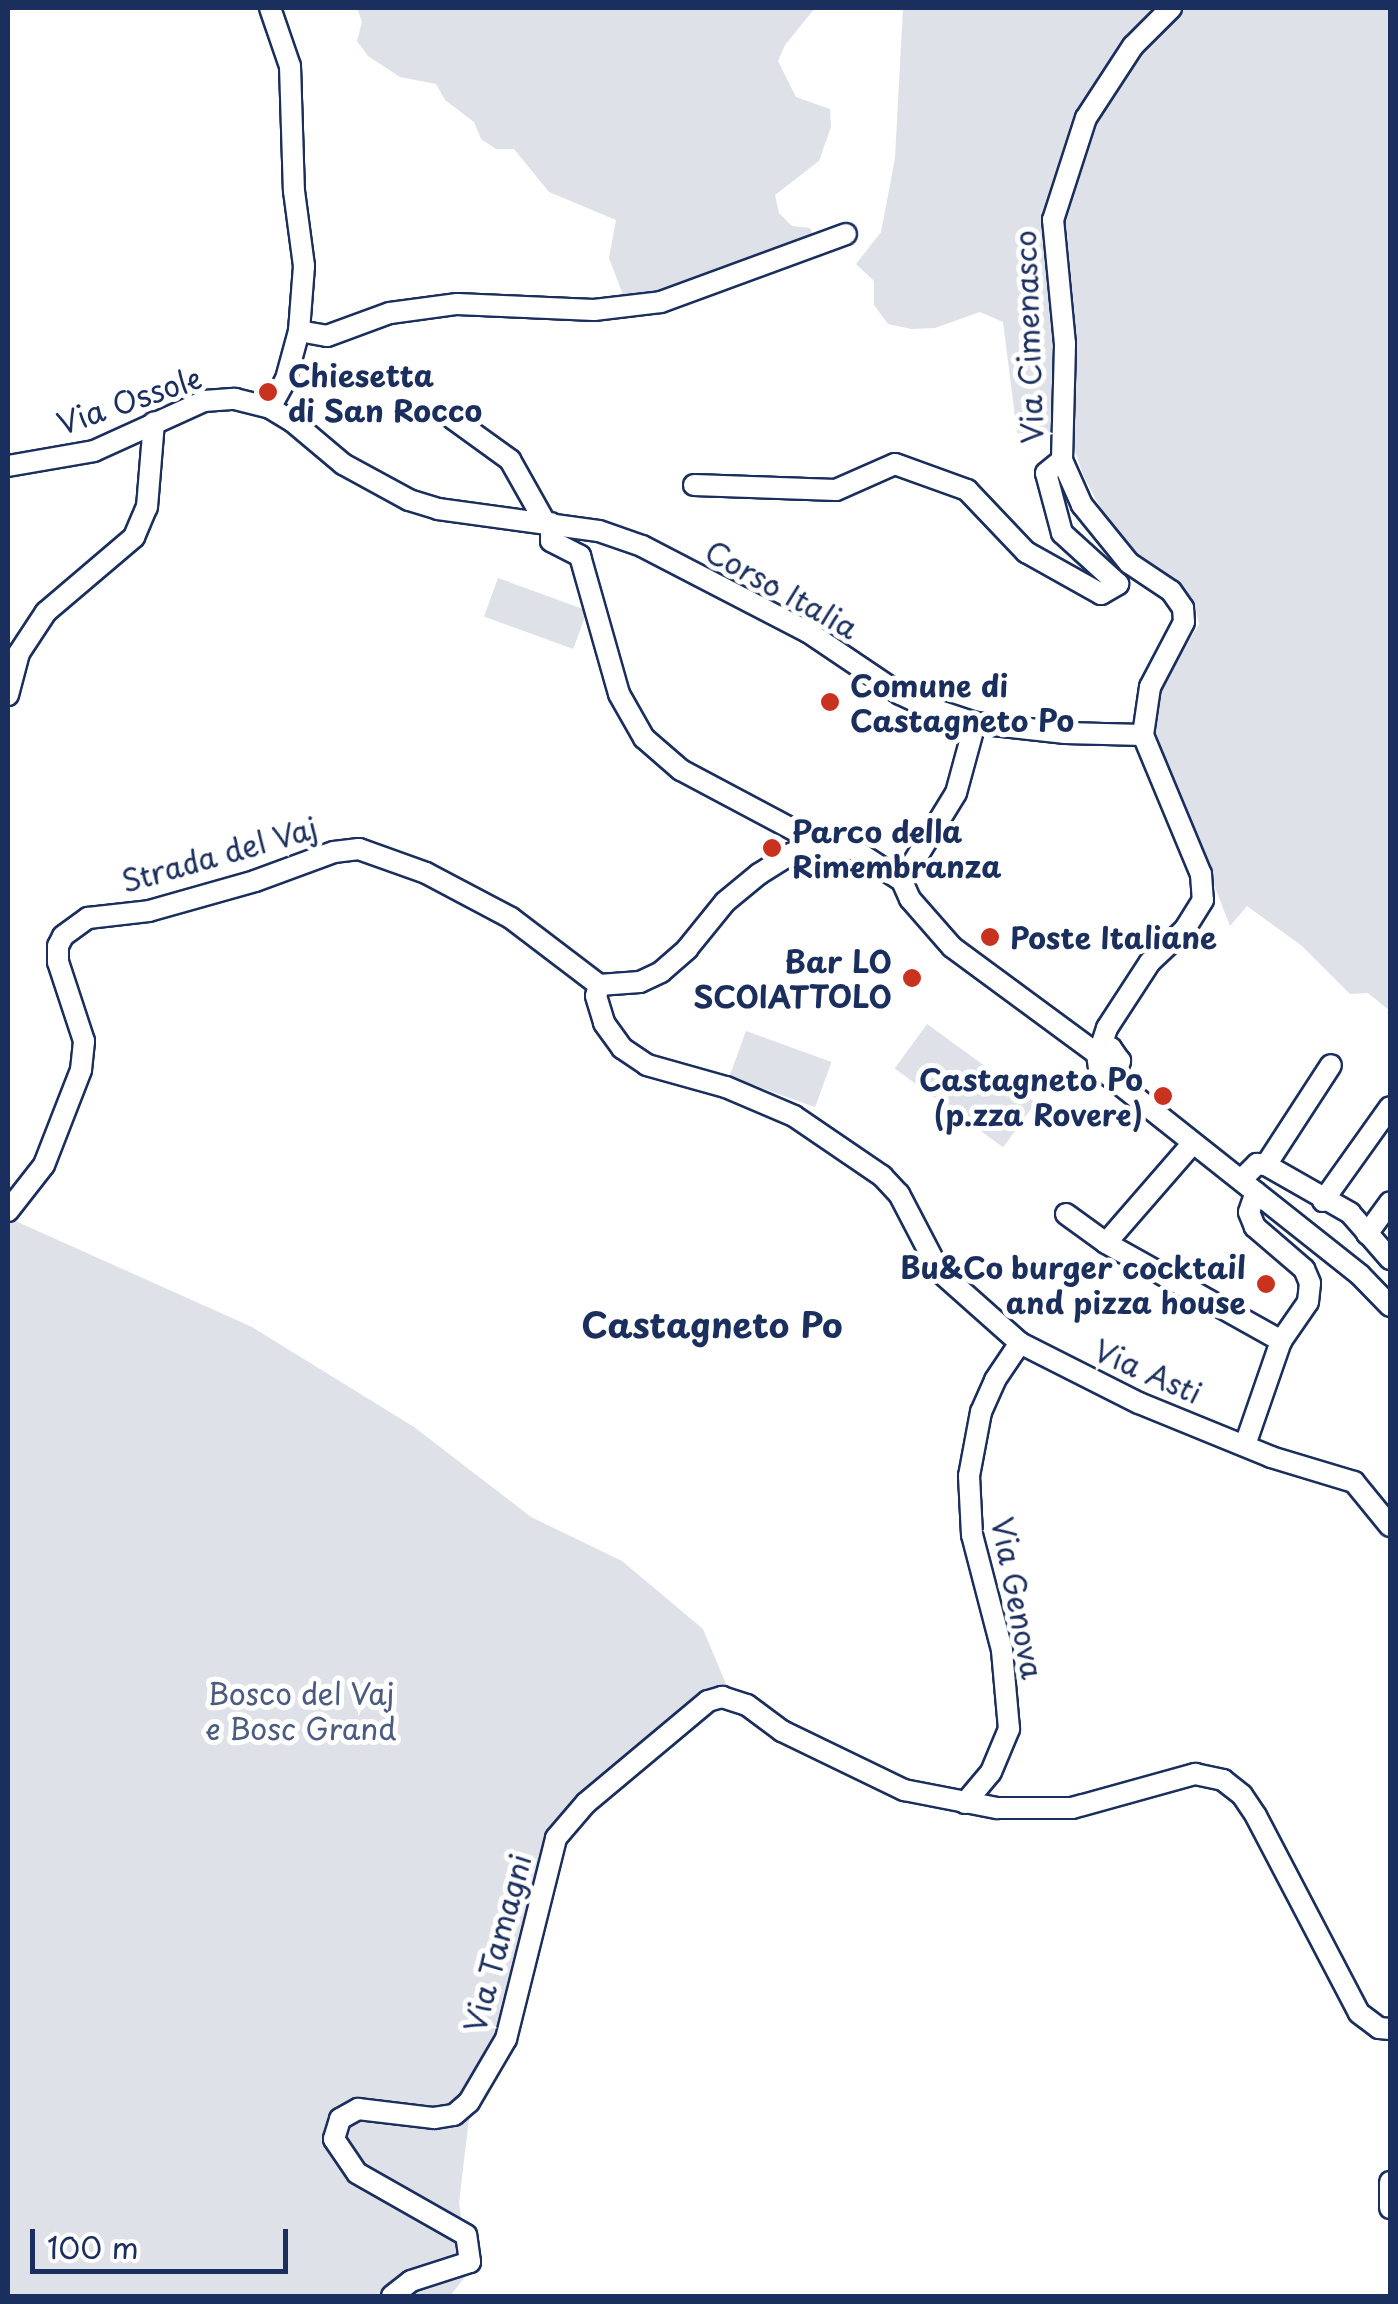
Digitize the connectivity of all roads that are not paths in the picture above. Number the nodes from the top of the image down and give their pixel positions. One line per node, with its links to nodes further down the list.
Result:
1 (270, 8): 4 (street)
2 (1171, 8): 8 (street, Via Cimenasco)
3 (846, 234): 4 (street)
4 (299, 331): 5 (street)
5 (270, 408): 7 (street, Via Ossole); 11 (street, Corso Italia)
6 (452, 418): 11 (street)
7 (154, 422): 9 (street, Via Ossole); 12 (street)
8 (1062, 460): 10 (street, Via Cimenasco); 14 (street, Via Cimenasco)
9 (8, 466)
10 (694, 485)
11 (548, 522): 13 (street, Corso Italia); 15 (street)
12 (8, 695)
13 (975, 723): 14 (street, Corso Italia); 16 (street)
14 (1144, 735): 18 (street)
15 (826, 847): 16 (street); 17 (street)
16 (902, 880): 18 (street)
17 (599, 985): 26 (street, Strada del Vaj); 33 (street, Via Asti)
18 (1108, 1058): 21 (street)
19 (1331, 1065): 22 (street)
20 (1390, 1107): 24 (street)
21 (1192, 1144): 23 (street); 29 (street)
22 (1266, 1166): 23 (street); 24 (street)
23 (1248, 1186): 31 (street); 32 (street)
24 (1323, 1202): 28 (street)
25 (1390, 1202): 28 (street)
26 (8, 1210)
27 (1066, 1214): 29 (street)
28 (1367, 1234): 30 (street)
29 (1106, 1243): 32 (street)
30 (1390, 1259)
31 (1390, 1306)
32 (1281, 1341): 34 (street)
33 (1020, 1343): 34 (street, Via Asti); 36 (street, Via Genova)
34 (1245, 1445): 35 (street, Via Asti)
35 (1390, 1526)
36 (965, 1803): 37 (street); 40 (street, Via Tamagni)
37 (1390, 2029)
38 (1390, 2182): 39 (street)
39 (1390, 2208)
40 (392, 2296)

